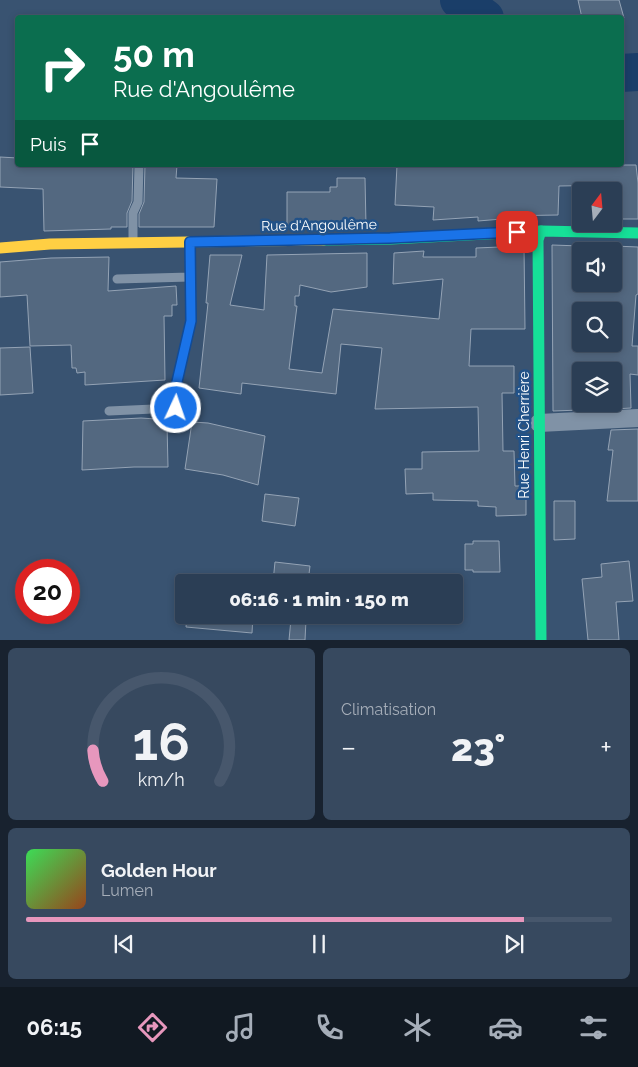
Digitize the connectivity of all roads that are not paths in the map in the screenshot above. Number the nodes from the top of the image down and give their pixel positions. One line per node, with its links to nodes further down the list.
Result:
1 (139, 167): 5 (lane)
2 (541, 231): 3 (street, Rue d'Angoulême); 4 (street, Rue d'Angoulême); 11 (street, Rue Henri Cherrière)
3 (638, 233)
4 (190, 242): 5 (street, Rue d'Angoulême); 7 (lane)
5 (132, 243): 6 (street, Rue d'Angoulême)
6 (0, 248)
7 (190, 277): 8 (lane); 9 (lane)
8 (117, 279)
9 (109, 410)
10 (638, 418): 11 (street)
11 (539, 423): 12 (street, Rue Henri Cherrière)
12 (541, 640)

